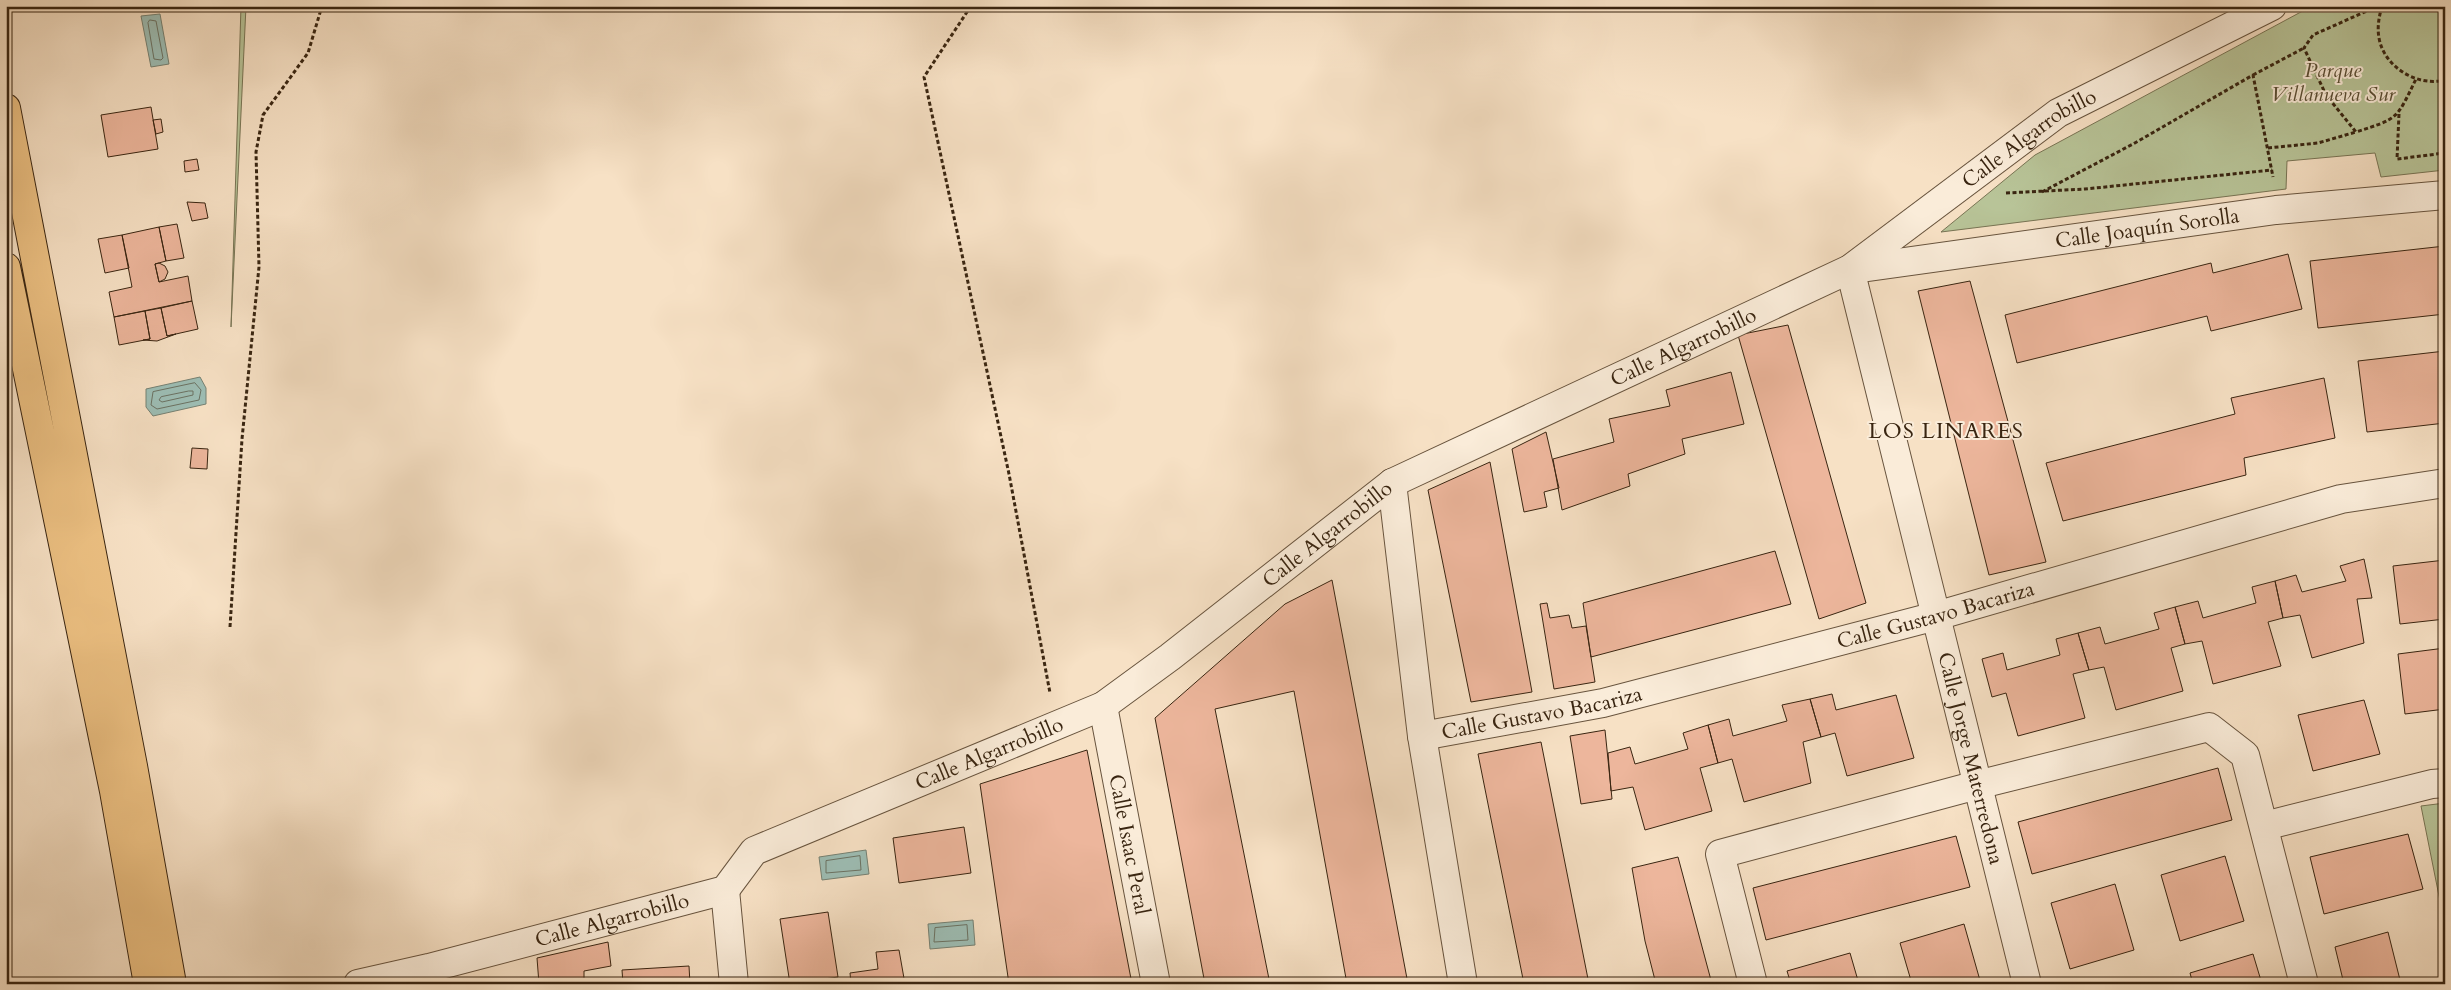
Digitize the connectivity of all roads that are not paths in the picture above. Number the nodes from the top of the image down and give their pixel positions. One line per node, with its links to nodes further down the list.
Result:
1 (2272, 6): 5 (street, Calle Algarrobillo)
2 (6, 108): 17 (main road)
3 (2445, 195): 5 (street, Calle Joaquín Sorolla)
4 (6, 267): 16 (main road)
5 (1850, 269): 6 (street, Calle Algarrobillo); 8 (street, Calle Jorge Materredona)
6 (1392, 483): 9 (street, Calle Algarrobillo); 10 (street)
7 (2445, 483): 8 (street, Calle Gustavo Bacariza)
8 (1936, 616): 10 (street, Calle Gustavo Bacariza); 12 (street, Calle Jorge Materredona)
9 (1103, 706): 14 (street, Calle Algarrobillo); 20 (street, Calle Isaac Peral)
10 (1422, 736): 21 (street)
11 (2445, 783): 13 (street)
12 (1977, 785): 13 (street); 22 (street); 23 (street, Calle Jorge Materredona)
13 (2264, 826): 24 (street)
14 (725, 890): 15 (street, Calle Algarrobillo); 19 (street)
15 (430, 976): 18 (street, Calle Algarrobillo)
16 (148, 984)
17 (172, 984)
18 (358, 984)
19 (734, 984)
20 (1156, 984)
21 (1463, 984)
22 (1753, 984)
23 (2027, 984)
24 (2304, 984)

